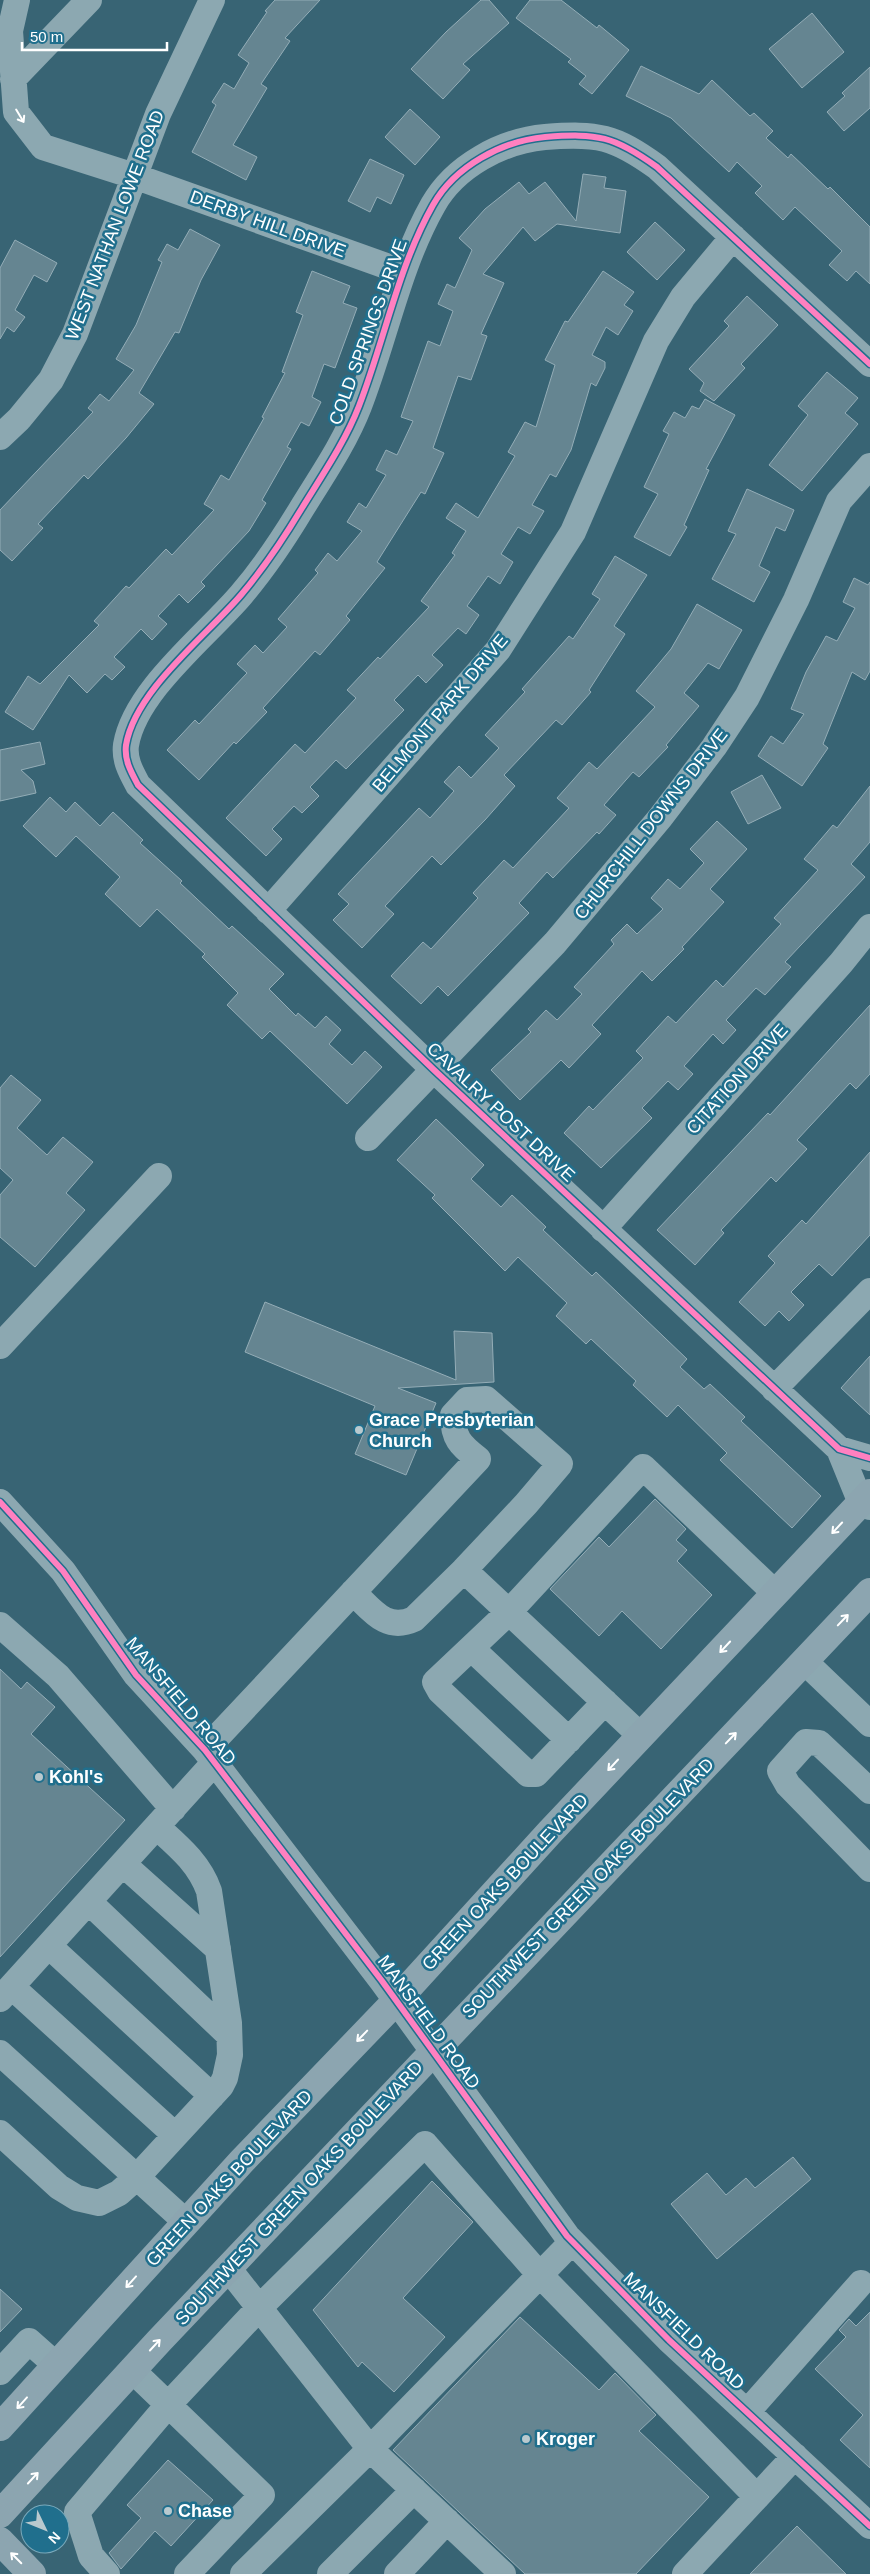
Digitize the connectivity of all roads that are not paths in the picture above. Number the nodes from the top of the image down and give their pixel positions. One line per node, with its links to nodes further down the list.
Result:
1 (17, 0): 4 (street, DERBY HILL DRIVE)
2 (90, 0): 4 (street)
3 (212, 0): 5 (street, WEST NATHAN LOWE ROAD)
4 (13, 79): 5 (street, DERBY HILL DRIVE, one-way to 5)
5 (134, 176): 7 (street, DERBY HILL DRIVE); 9 (street, WEST NATHAN LOWE ROAD)
6 (734, 237): 7 (street, COLD SPRINGS DRIVE); 8 (street, COLD SPRINGS DRIVE); 12 (street, BELMONT PARK DRIVE)
7 (403, 272): 11 (street, COLD SPRINGS DRIVE)
8 (870, 364)
9 (0, 436)
10 (870, 466): 14 (street, CHURCHILL DOWNS DRIVE)
11 (128, 766): 12 (street, CAVALRY POST DRIVE)
12 (268, 911): 14 (street, CAVALRY POST DRIVE)
13 (870, 927): 17 (street, CITATION DRIVE)
14 (434, 1070): 15 (street, CHURCHILL DOWNS DRIVE); 17 (street, CAVALRY POST DRIVE)
15 (368, 1138)
16 (159, 1176): 19 (street)
17 (603, 1229): 20 (street, CAVALRY POST DRIVE)
18 (870, 1291): 20 (street)
19 (0, 1346)
20 (774, 1389): 21 (street, CAVALRY POST DRIVE)
21 (839, 1449): 22 (street, CAVALRY POST DRIVE); 23 (street, CAVALRY POST DRIVE)
22 (870, 1458)
23 (867, 1501): 28 (main road, GREEN OAKS BOULEVARD, one-way to 28)
24 (1, 1505): 37 (street, MANSFIELD ROAD)
25 (464, 1570): 26 (street); 26 (street); 29 (street)
26 (353, 1592): 37 (street)
27 (870, 1592): 32 (main road, SOUTHWEST GREEN OAKS BOULEVARD, one-way to 27)
28 (775, 1594): 29 (street); 35 (main road, GREEN OAKS BOULEVARD, one-way to 35)
29 (509, 1612): 31 (street); 33 (street)
30 (0, 1625): 39 (street)
31 (471, 1648): 36 (street); 36 (street)
32 (804, 1661): 34 (street); 48 (main road, SOUTHWEST GREEN OAKS BOULEVARD, one-way to 32)
33 (605, 1702): 35 (street); 36 (street)
34 (870, 1724)
35 (640, 1736): 46 (main road, GREEN OAKS BOULEVARD, one-way to 46)
36 (569, 1740)
37 (210, 1757): 39 (street); 46 (street, MANSFIELD ROAD)
38 (870, 1791): 41 (street)
39 (165, 1818): 40 (street); 44 (street)
40 (123, 1864): 42 (street); 44 (street)
41 (870, 1869)
42 (89, 1902): 43 (street); 47 (street)
43 (49, 1946): 45 (street); 50 (street)
44 (218, 1949): 47 (street)
45 (6, 1993): 51 (street)
46 (396, 2002): 48 (street, MANSFIELD ROAD); 54 (main road, GREEN OAKS BOULEVARD, one-way to 54)
47 (229, 2035): 50 (street)
48 (432, 2052): 55 (street, MANSFIELD ROAD); 56 (main road, SOUTHWEST GREEN OAKS BOULEVARD)
49 (0, 2053): 53 (street)
50 (212, 2096): 51 (street)
51 (175, 2135): 53 (street)
52 (2, 2138): 53 (street)
53 (137, 2177): 54 (street)
54 (186, 2222): 60 (main road, GREEN OAKS BOULEVARD, one-way to 60)
55 (572, 2242): 57 (street); 64 (street, MANSFIELD ROAD)
56 (228, 2268): 59 (street); 61 (main road, SOUTHWEST GREEN OAKS BOULEVARD, one-way to 56)
57 (539, 2274): 59 (street); 66 (street); 69 (street)
58 (861, 2283): 64 (street)
59 (260, 2307): 63 (street); 66 (street)
60 (56, 2365): 62 (street); 65 (main road, GREEN OAKS BOULEVARD, one-way to 65)
61 (132, 2370): 63 (street); 70 (main road, SOUTHWEST GREEN OAKS BOULEVARD, one-way to 61)
62 (0, 2372)
63 (168, 2405): 76 (street); 77 (street)
64 (747, 2412): 67 (street, MANSFIELD ROAD)
65 (0, 2427)
66 (370, 2448): 68 (street); 78 (street)
67 (795, 2456): 69 (street); 72 (street, MANSFIELD ROAD)
68 (414, 2490): 71 (street); 79 (street)
69 (757, 2497): 81 (street)
70 (0, 2514)
71 (447, 2522): 74 (street); 80 (street)
72 (870, 2526)
73 (0, 2541): 75 (main road, one-way to 73)
74 (487, 2569)
75 (32, 2574)
76 (107, 2574)
77 (188, 2574)
78 (243, 2574)
79 (330, 2574)
80 (397, 2574)
81 (685, 2574)

